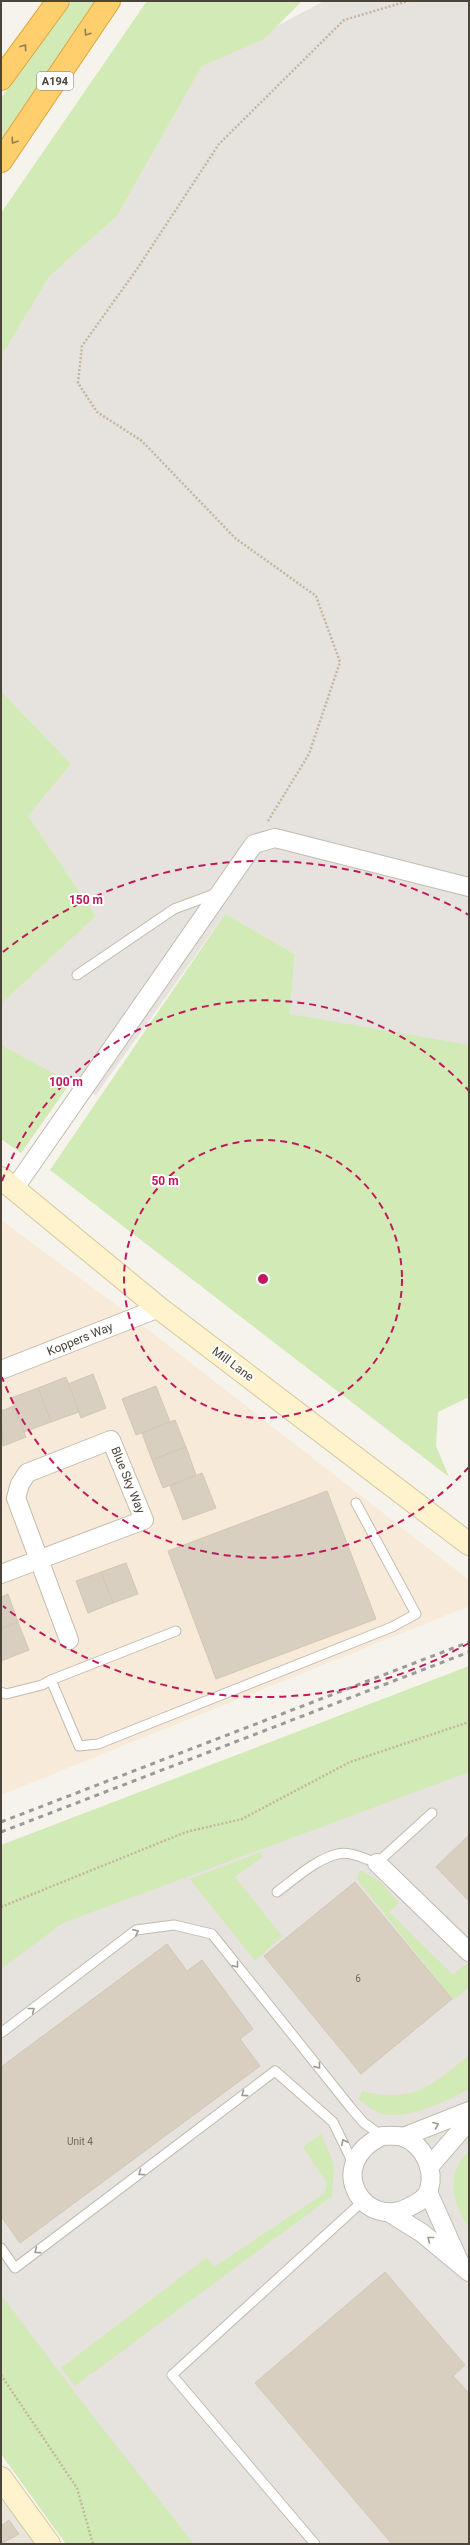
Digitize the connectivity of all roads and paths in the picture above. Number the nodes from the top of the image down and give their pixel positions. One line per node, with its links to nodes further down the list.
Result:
1 (58, 1): 4 (highway, one-way to 1)
2 (109, 1): 5 (highway, A194, one-way to 5)
3 (408, 1): 6 (path)
4 (1, 79)
5 (1, 161)
6 (254, 844): 7 (street); 8 (street)
7 (469, 887)
8 (220, 892): 9 (lane); 10 (street)
9 (77, 975)
10 (8, 1184): 11 (main road, Mill Lane)
11 (159, 1308): 12 (street, Koppers Way); 14 (main road, Mill Lane)
12 (1, 1370)
13 (356, 1503): 19 (lane)
14 (469, 1544)
15 (39, 1560): 15 (street, Blue Sky Way); 16 (street, Blue Sky Way); 18 (street)
16 (1, 1574)
17 (176, 1631): 19 (lane)
18 (70, 1640)
19 (51, 1680): 20 (lane)
20 (1, 1692)
21 (469, 1722): 25 (path)
22 (432, 1813): 23 (lane)
23 (377, 1863): 24 (lane); 26 (street)
24 (277, 1892)
25 (1, 1907)
26 (469, 1952)
27 (1, 2033): 30 (lane, one-way to 30)
28 (469, 2112): 31 (street, one-way to 28)
29 (469, 2121): 33 (street)
30 (382, 2136): 31 (street); 32 (street)
31 (403, 2137): 33 (street)
32 (353, 2163): 35 (street); 37 (lane, one-way to 37)
33 (429, 2167): 34 (street)
34 (428, 2192): 36 (street); 38 (street)
35 (363, 2201): 36 (street); 43 (lane)
36 (390, 2213): 38 (street, one-way to 36)
37 (1, 2248)
38 (465, 2268)
39 (1, 2375): 42 (path)
40 (1, 2478): 41 (main road)
41 (49, 2544)
42 (93, 2544)
43 (315, 2544)

